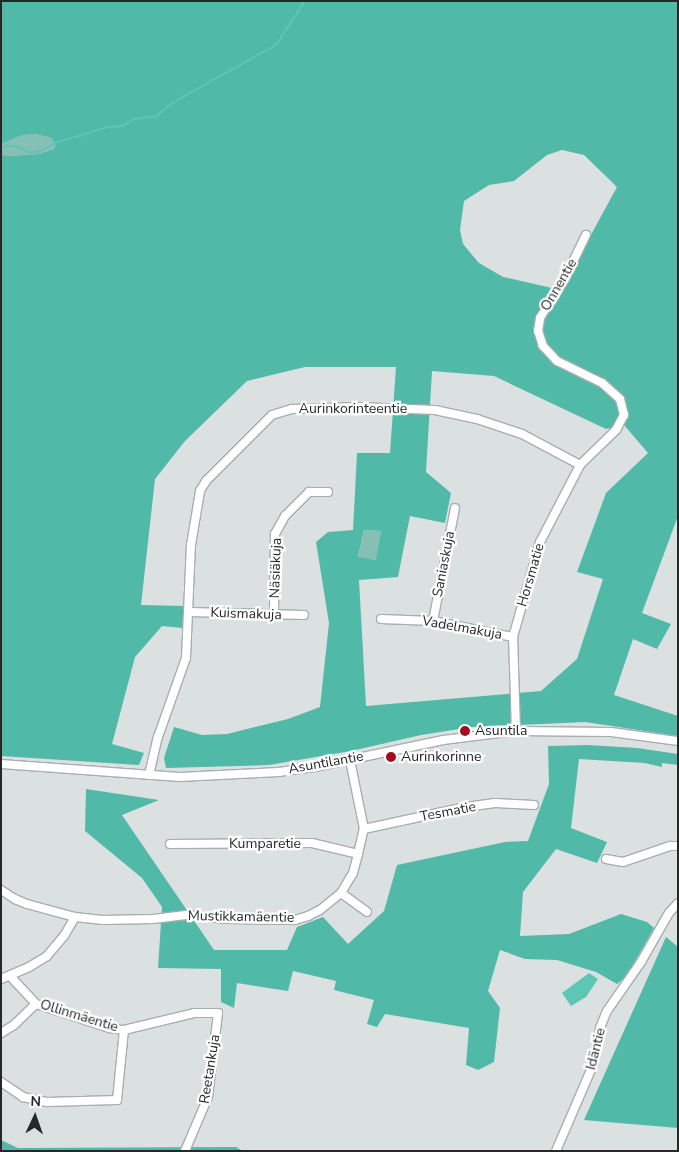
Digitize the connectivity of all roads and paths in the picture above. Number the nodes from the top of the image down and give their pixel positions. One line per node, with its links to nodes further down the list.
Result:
1 (586, 236): 2 (street, Onnentie)
2 (609, 439): 3 (street, Horsmatie)
3 (580, 466): 6 (street, Aurinkorinteentie); 11 (street, Horsmatie)
4 (328, 492): 7 (street, Näsiäkuja)
5 (455, 508): 10 (street, Saniaskuja)
6 (189, 612): 7 (street, Kuismakuja); 16 (street, Aurinkorinteentie)
7 (274, 614): 8 (street, Kuismakuja)
8 (304, 616)
9 (381, 619): 10 (street, Vadelmakuja)
10 (433, 621): 11 (street, Vadelmakuja)
11 (513, 637): 12 (street, Horsmatie)
12 (516, 732): 13 (street, Asuntilantie); 14 (street, Asuntilantie)
13 (678, 741)
14 (350, 760): 16 (street, Asuntilantie); 18 (street, Mustikkamäentie)
15 (1, 764): 16 (street, Asuntilantie)
16 (149, 775)
17 (534, 805): 18 (street, Tesmatie)
18 (364, 829): 21 (street, Mustikkamäentie)
19 (170, 844): 21 (street, Kumparetie)
20 (678, 846): 22 (street)
21 (358, 854): 24 (street, Mustikkamäentie)
22 (606, 859)
23 (1, 890): 27 (street, Mustikkamäentie)
24 (341, 893): 26 (street); 27 (street, Mustikkamäentie)
25 (678, 903): 36 (street, Idäntie)
26 (367, 912)
27 (75, 917): 28 (street)
28 (10, 976): 29 (street); 30 (street, Ollinmäentie)
29 (1, 979)
30 (36, 1004): 32 (street, Ollinmäentie); 33 (street)
31 (218, 1014): 32 (street, Ollinmäentie); 35 (street, Reetankuja)
32 (124, 1030): 34 (street)
33 (1, 1033)
34 (1, 1082)
35 (186, 1151)
36 (556, 1151)

